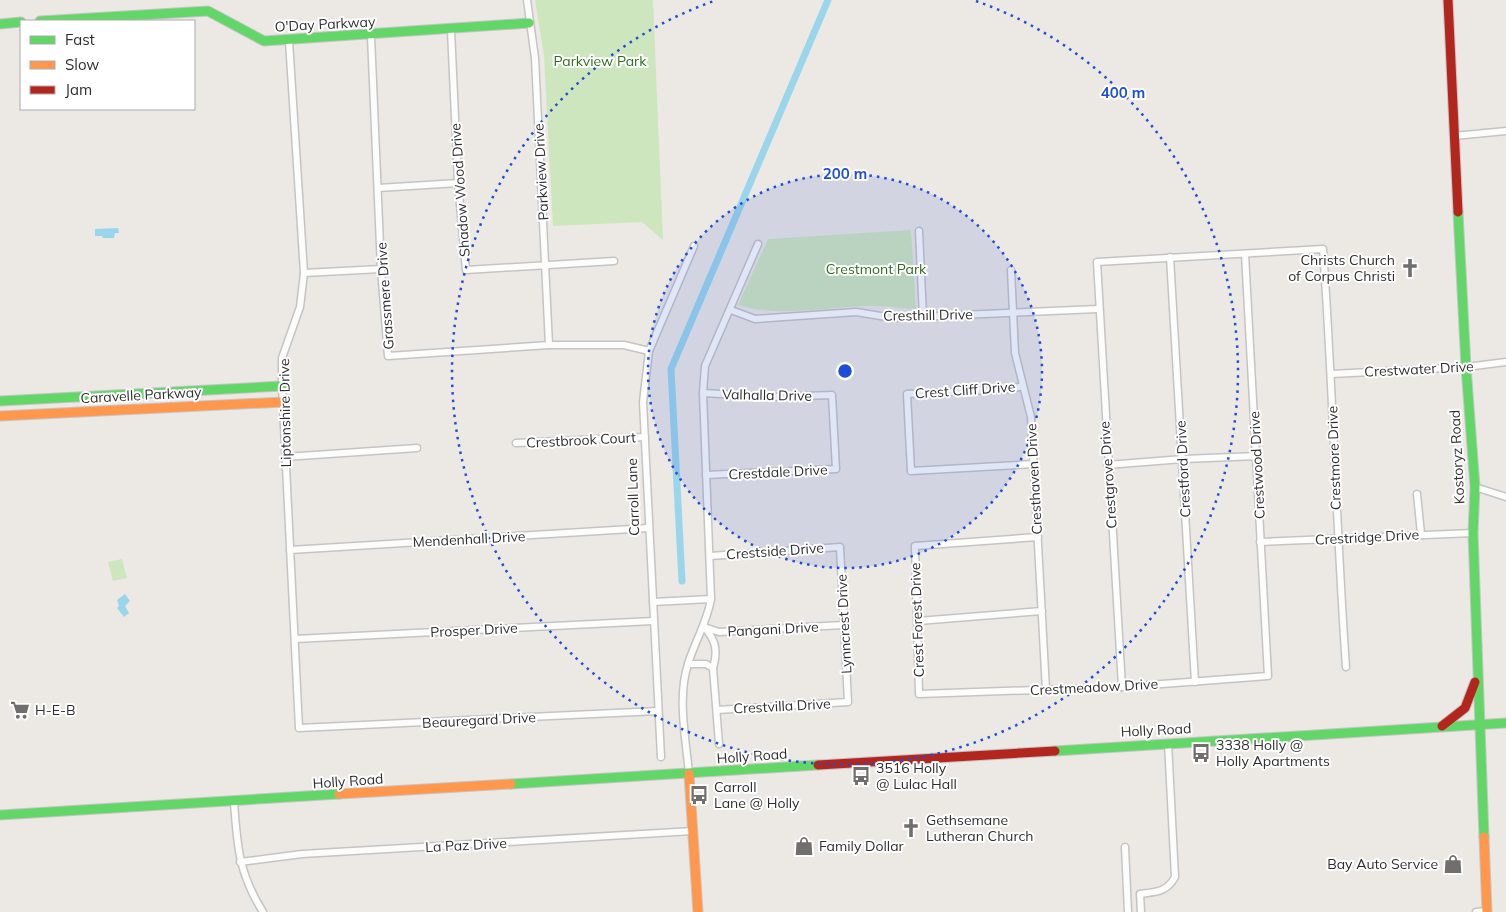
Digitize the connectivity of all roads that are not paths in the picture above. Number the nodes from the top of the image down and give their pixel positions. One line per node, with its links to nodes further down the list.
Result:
1 (527, 0): 5 (street, Parkview Drive)
2 (1448, 0): 11 (main road, Kostoryz Road)
3 (57, 20): 9 (main road, O'Day Parkway)
4 (20, 22): 6 (main road)
5 (529, 23): 7 (main road, O'Day Parkway); 20 (street, Parkview Drive)
6 (0, 24)
7 (451, 30): 8 (main road, O'Day Parkway); 12 (street, Shadow Wood Drive)
8 (371, 36): 9 (main road, O'Day Parkway); 13 (street, Grassmere Drive)
9 (289, 40): 23 (street, Liptonshire Drive)
10 (1506, 131): 11 (street)
11 (1454, 136): 31 (main road, Kostoryz Road)
12 (458, 183): 13 (street); 20 (street, Shadow Wood Drive)
13 (378, 188): 21 (street, Grassmere Drive)
14 (919, 231): 27 (street)
15 (758, 244): 25 (street)
16 (694, 246): 29 (street, Carroll Lane)
17 (1245, 254): 18 (street); 32 (street, Crestmore Drive); 43 (street, Crestwood Drive)
18 (1170, 257): 24 (street, Crestgrove Drive); 45 (street, Crestford Drive)
19 (614, 261): 20 (street)
20 (545, 265): 28 (street, Parkview Drive)
21 (381, 269): 23 (street); 28 (street, Grassmere Drive)
22 (1011, 270): 26 (street, Cresthaven Drive)
23 (304, 273): 33 (street, Liptonshire Drive)
24 (1098, 309): 26 (street, Cresthill Drive); 47 (street, Crestgrove Drive)
25 (731, 310): 27 (street, Cresthill Drive); 35 (street)
26 (1014, 312): 27 (street, Cresthill Drive); 34 (street, Cresthaven Drive)
27 (923, 317)
28 (549, 345): 29 (street, Grassmere Drive)
29 (648, 351): 40 (street, Carroll Lane)
30 (1506, 362): 31 (street, Crestwater Drive)
31 (1466, 367): 32 (street, Crestwater Drive); 49 (main road, Kostoryz Road)
32 (1332, 374): 56 (street, Crestmore Drive)
33 (282, 386): 37 (main road, Caravelle Parkway); 38 (street, Liptonshire Drive)
34 (1023, 386): 46 (street, Cresthaven Drive); 46 (street, Crest Cliff Drive)
35 (703, 393): 36 (street, Valhalla Drive); 48 (street)
36 (832, 395): 48 (street, Crestdale Drive)
37 (0, 401)
38 (283, 402): 39 (main road, Caravelle Parkway); 44 (street, Liptonshire Drive)
39 (0, 416)
40 (645, 437): 41 (street, Crestbrook Court); 52 (street, Carroll Lane)
41 (516, 443)
42 (417, 448): 44 (street)
43 (1257, 456): 45 (street); 57 (street, Crestwood Drive)
44 (285, 457): 59 (street, Liptonshire Drive)
45 (1183, 458): 47 (street); 74 (street, Crestford Drive)
46 (1034, 464): 55 (street, Cresthaven Drive)
47 (1107, 465): 75 (street, Crestgrove Drive)
48 (706, 475): 60 (street)
49 (1475, 487): 51 (street); 53 (main road, Kostoryz Road)
50 (1416, 494): 54 (street)
51 (1506, 497)
52 (648, 528): 59 (street, Mendenhall Drive); 62 (street, Carroll Lane)
53 (1473, 533): 54 (street, Crestridge Drive); 73 (main road, Kostoryz Road)
54 (1421, 534): 56 (street, Crestridge Drive)
55 (1038, 537): 63 (street, Cresthaven Drive); 65 (street, Crest Forest Drive)
56 (1337, 538): 57 (street, Crestridge Drive); 70 (street, Crestmore Drive)
57 (1260, 542): 72 (street, Crestwood Drive)
58 (840, 547): 60 (street, Crestside Drive); 66 (street, Lynncrest Drive)
59 (290, 550): 68 (street, Liptonshire Drive)
60 (710, 556): 61 (street)
61 (711, 599): 62 (street); 67 (street)
62 (653, 602): 64 (street, Carroll Lane)
63 (1042, 611): 65 (street); 76 (street, Cresthaven Drive)
64 (653, 621): 68 (street, Prosper Drive); 80 (street, Carroll Lane)
65 (918, 621): 77 (street, Crest Forest Drive)
66 (843, 625): 67 (street, Pangani Drive); 78 (street, Lynncrest Drive)
67 (704, 627): 69 (street); 71 (street)
68 (295, 639): 84 (street, Liptonshire Drive)
69 (688, 664): 71 (street); 88 (street)
70 (1346, 667)
71 (713, 668): 79 (street)
72 (1268, 676): 74 (street, Crestmeadow Drive)
73 (1477, 677): 82 (main road, Kostoryz Road); 83 (main road)
74 (1195, 682): 75 (street, Crestmeadow Drive)
75 (1122, 687): 76 (street, Crestmeadow Drive)
76 (1046, 690): 77 (street, Crestmeadow Drive)
77 (919, 694)
78 (848, 702): 79 (street, Crestvilla Drive)
79 (717, 710): 86 (street)
80 (658, 711): 84 (street, Beauregard Drive); 87 (street, Carroll Lane)
81 (1506, 723): 82 (main road, Holly Road)
82 (1479, 725): 83 (main road, Holly Road); 101 (main road, Kostoryz Road)
83 (1441, 727): 85 (main road, Holly Road)
84 (299, 728)
85 (1168, 743): 88 (main road, Holly Road); 95 (street)
86 (719, 744)
87 (662, 757)
88 (689, 774): 89 (main road, Holly Road); 91 (main road)
89 (234, 802): 90 (main road, Holly Road); 93 (street)
90 (0, 815)
91 (693, 831): 93 (street, La Paz Drive); 97 (main road)
92 (1125, 847): 94 (street)
93 (240, 862): 96 (street)
94 (1128, 892): 95 (street); 98 (street)
95 (1140, 894): 99 (street)
96 (263, 912)
97 (697, 912)
98 (1128, 912)
99 (1141, 912)
100 (1476, 912): 101 (street)
101 (1487, 912)

